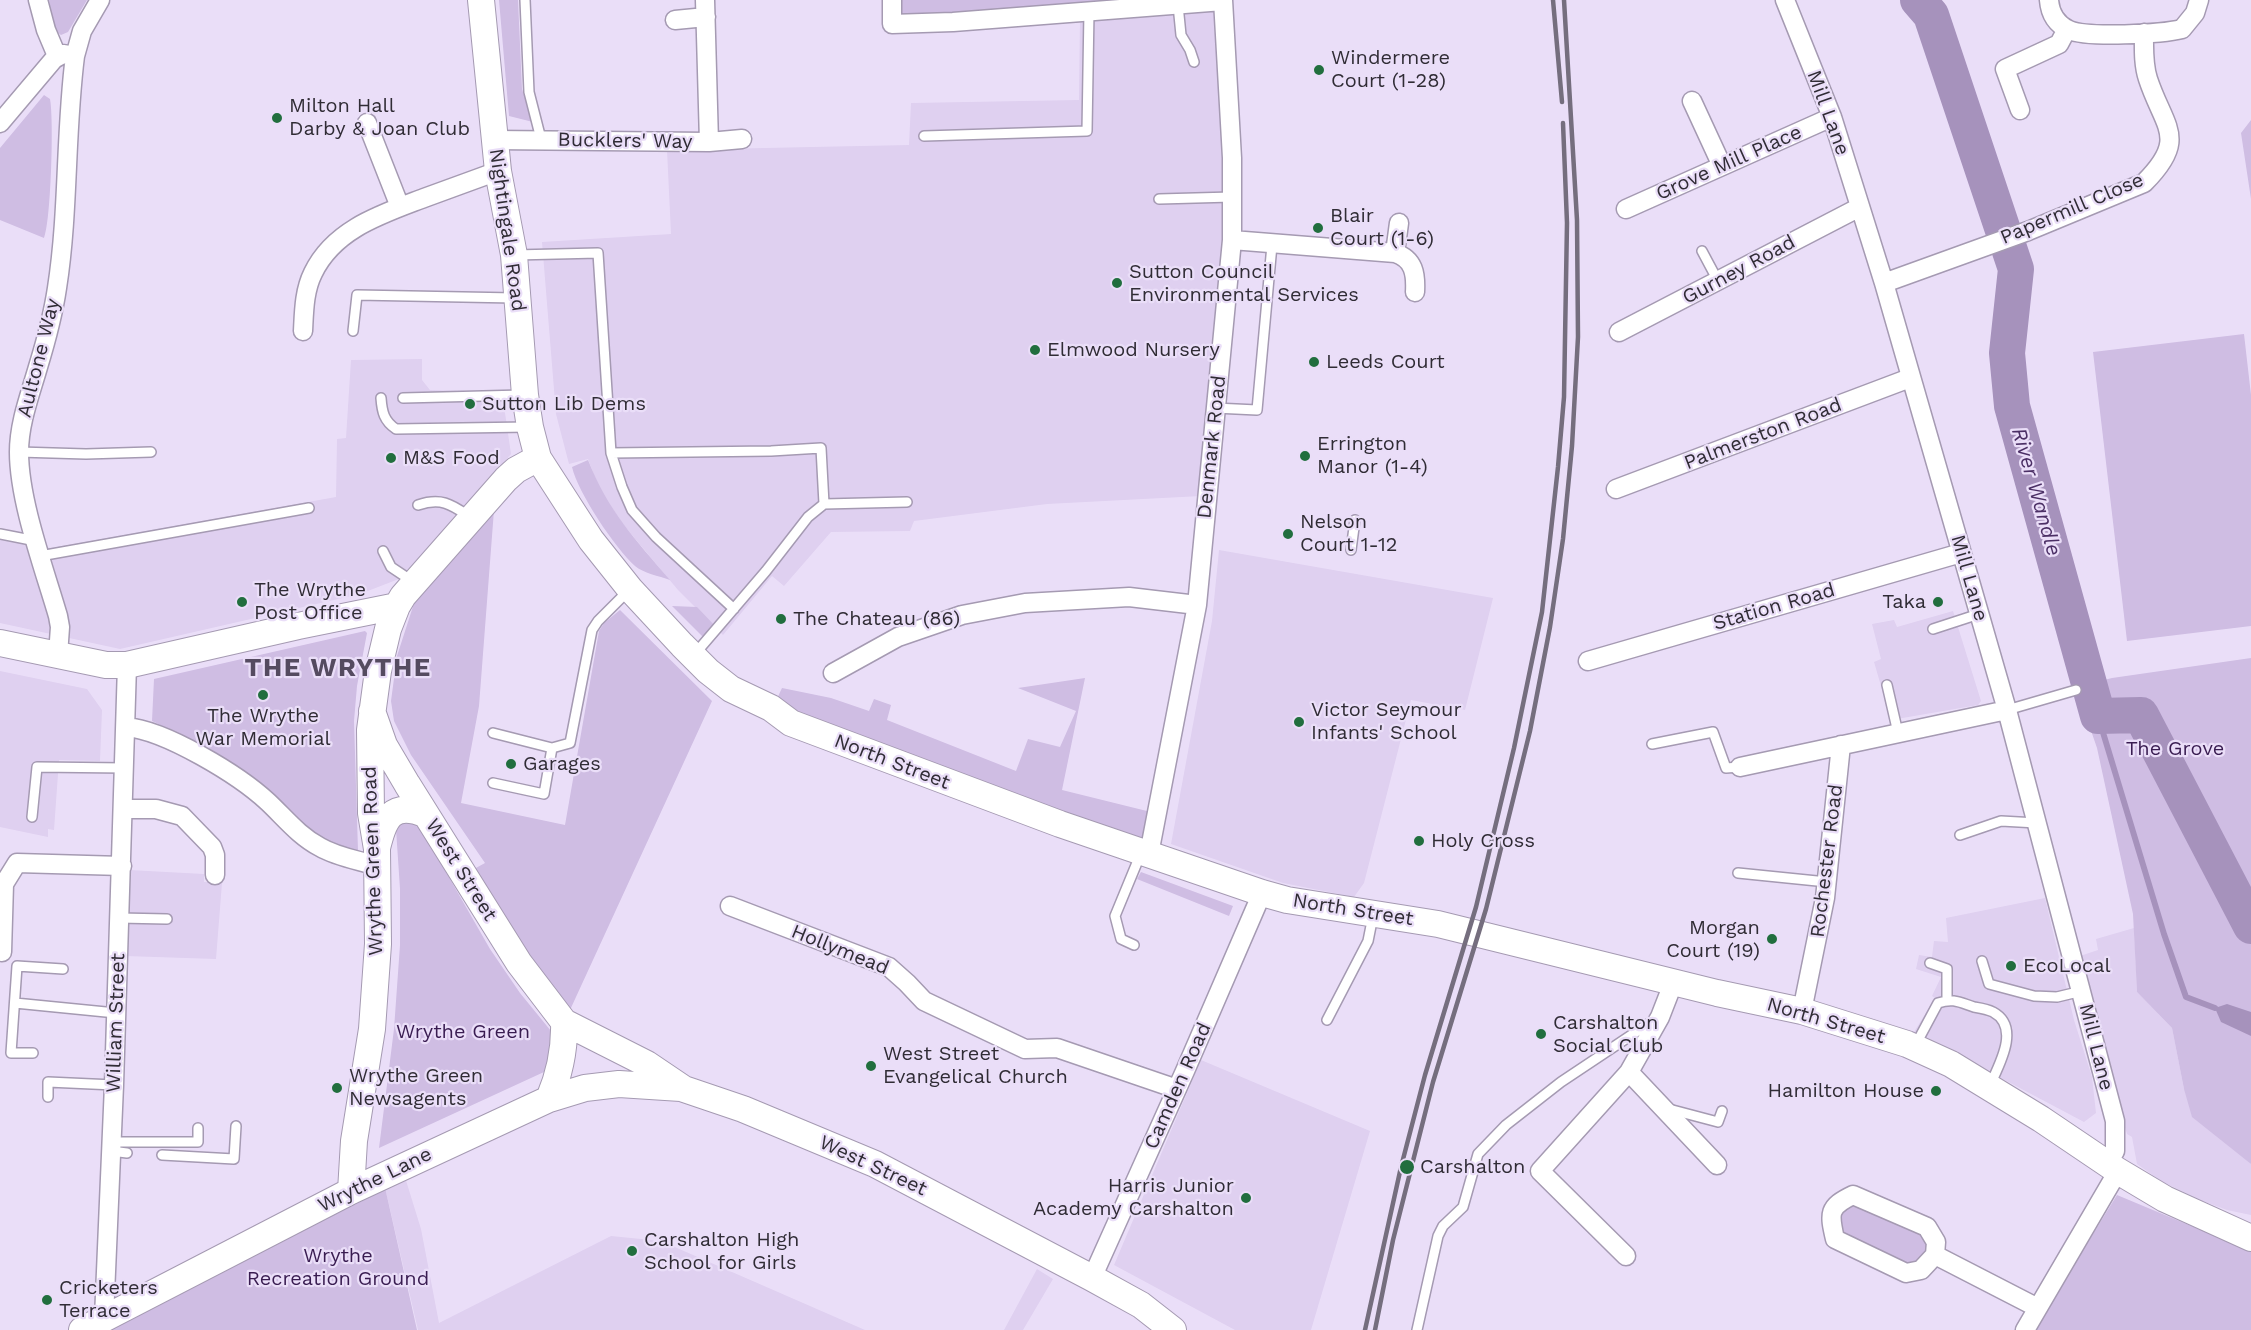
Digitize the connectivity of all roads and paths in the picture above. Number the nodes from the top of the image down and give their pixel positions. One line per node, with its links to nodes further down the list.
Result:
1 (38, 0): 16 (street)
2 (100, 0): 16 (street)
3 (481, 0): 26 (main road, Nightingale Road)
4 (525, 0): 24 (lane, Bucklers' Way)
5 (892, 0): 12 (street)
6 (1785, 0): 20 (street, Mill Lane)
7 (2049, 0): 14 (street)
8 (2199, 0): 15 (street)
9 (1223, 1): 10 (street); 30 (street, Denmark Road)
10 (1178, 4): 12 (street); 17 (lane)
11 (705, 9): 13 (street, Bucklers' Way); 27 (street, Bucklers' Way)
12 (1089, 12): 23 (lane)
13 (675, 20)
14 (2067, 29): 15 (street); 19 (street)
15 (2144, 33): 42 (street, Papermill Close)
16 (66, 56): 21 (street); 54 (street, Aultone Way)
17 (1194, 62)
18 (1692, 101): 28 (street)
19 (2020, 110)
20 (1832, 117): 28 (street, Grove Mill Place); 33 (street, Mill Lane)
21 (0, 123)
22 (366, 123): 32 (street)
23 (924, 136)
24 (541, 139): 26 (street, Bucklers' Way); 27 (street, Bucklers' Way)
25 (742, 139): 27 (street, Bucklers' Way)
26 (494, 140): 29 (main road, Nightingale Road)
27 (709, 142)
28 (1722, 166): 34 (street, Grove Mill Place)
29 (498, 171): 32 (street); 40 (main road, Nightingale Road)
30 (1232, 197): 31 (lane); 36 (street, Denmark Road)
31 (1159, 199)
32 (399, 207): 46 (street)
33 (1860, 207): 41 (street, Gurney Road); 42 (street, Mill Lane)
34 (1626, 210)
35 (1399, 223): 39 (street)
36 (1232, 240): 37 (street); 52 (street, Denmark Road)
37 (1272, 245): 39 (street); 52 (lane)
38 (1702, 251): 41 (lane)
39 (1395, 253): 43 (street)
40 (514, 255): 44 (main road, Nightingale Road); 56 (lane)
41 (1718, 281): 47 (street, Gurney Road)
42 (1884, 283): 48 (street, Mill Lane)
43 (1415, 291)
44 (518, 298): 45 (lane); 49 (main road, Nightingale Road)
45 (353, 331)
46 (303, 332)
47 (1619, 332)
48 (1910, 378): 58 (street, Palmerston Road); 69 (street, Mill Lane)
49 (525, 395): 51 (lane); 53 (main road, Nightingale Road)
50 (381, 398): 53 (lane)
51 (403, 398)
52 (1215, 408): 72 (street, Denmark Road)
53 (530, 427): 57 (main road, Nightingale Road)
54 (19, 452): 55 (lane); 66 (street, Aultone Way)
55 (151, 452)
56 (611, 453): 60 (lane); 74 (lane)
57 (538, 458): 63 (main road, Wrythe Green Road); 71 (main road, North Street)
58 (1616, 489)
59 (907, 502): 60 (lane)
60 (824, 504): 74 (lane)
61 (418, 505): 63 (lane)
62 (309, 508): 66 (lane)
63 (470, 517): 70 (main road, Wrythe Green Road)
64 (1355, 520): 67 (lane)
65 (0, 534): 66 (lane)
66 (38, 549): 78 (street, Aultone Way)
67 (1351, 550)
68 (383, 551): 70 (lane)
69 (1961, 553): 75 (street, Mill Lane); 80 (street, Station Road)
70 (414, 583): 73 (main road, Wrythe Green Road)
71 (630, 590): 79 (main road, North Street); 92 (lane)
72 (1197, 605): 82 (street); 101 (street, Denmark Road)
73 (397, 606): 81 (main road); 86 (main road, Wrythe Green Road)
74 (734, 609): 79 (lane)
75 (1979, 615): 76 (lane); 85 (street, Mill Lane)
76 (1933, 629)
77 (0, 643): 78 (main road)
78 (58, 655): 81 (main road)
79 (693, 656): 101 (main road, North Street)
80 (1587, 660)
81 (128, 665): 87 (street)
82 (834, 673)
83 (1887, 685): 89 (lane)
84 (2076, 690): 85 (lane)
85 (2007, 710): 89 (street); 99 (street, Mill Lane)
86 (372, 711): 97 (main road, West Street); 102 (main road, Wrythe Green Road)
87 (126, 727): 94 (street, William Street); 102 (street)
88 (493, 733): 92 (lane)
89 (1898, 733): 91 (street)
90 (1652, 744): 93 (lane)
91 (1841, 745): 93 (street); 106 (street, Rochester Road)
92 (552, 748): 95 (lane)
93 (1740, 767)
94 (124, 768): 96 (street, William Street); 98 (lane)
95 (494, 783)
96 (124, 809): 103 (street, William Street); 105 (street)
97 (425, 814): 102 (main road); 126 (main road, West Street)
98 (32, 817)
99 (2037, 823): 100 (lane); 119 (street, Mill Lane)
100 (1960, 835)
101 (1145, 852): 108 (main road, North Street); 113 (lane)
102 (377, 857): 144 (main road, Wrythe Green Road)
103 (122, 866): 107 (street); 111 (street, William Street)
104 (1738, 873): 106 (lane)
105 (215, 875)
106 (1827, 882): 122 (street, Rochester Road)
107 (2, 884): 114 (street)
108 (1262, 893): 110 (main road, North Street); 133 (street, Camden Road)
109 (730, 906): 133 (street, Hollymead)
110 (1374, 913): 118 (main road, North Street); 125 (lane)
111 (119, 918): 112 (lane); 123 (street, William Street)
112 (166, 919)
113 (1134, 945)
114 (2, 952)
115 (1982, 961): 119 (lane)
116 (1930, 963): 120 (lane)
117 (63, 969): 121 (lane)
118 (1674, 981): 122 (main road, North Street); 124 (street)
119 (2082, 991): 143 (street, Mill Lane)
120 (1947, 1000): 127 (lane); 131 (lane)
121 (15, 1003): 123 (lane); 128 (lane)
122 (1802, 1011): 127 (main road, North Street)
123 (116, 1013): 130 (street, William Street)
124 (1659, 1017): 129 (street); 152 (lane)
125 (1327, 1020)
126 (564, 1022): 132 (main road, West Street); 135 (main road)
127 (1914, 1047): 131 (main road, North Street)
128 (33, 1053)
129 (1629, 1072): 136 (street); 147 (street)
130 (114, 1084): 134 (lane); 140 (street, William Street)
131 (1989, 1087): 143 (main road, North Street)
132 (684, 1089): 135 (main road, Wrythe Lane); 148 (main road, West Street)
133 (1177, 1089): 148 (street, Camden Road)
134 (48, 1097)
135 (549, 1099): 144 (main road, Wrythe Lane)
136 (1662, 1107): 137 (lane); 142 (street)
137 (1722, 1111)
138 (236, 1126): 141 (lane)
139 (198, 1128): 140 (lane)
140 (117, 1149): 150 (street, William Street)
141 (162, 1155)
142 (1717, 1165)
143 (2112, 1167): 145 (main road, North Street); 149 (street, Mill Lane)
144 (351, 1191): 150 (main road, Wrythe Lane)
145 (2251, 1238)
146 (1935, 1255): 146 (street); 149 (street)
147 (1626, 1256)
148 (1092, 1278): 151 (main road, West Street)
149 (2038, 1308): 153 (street, Mill Lane)
150 (93, 1324)
151 (1173, 1330)
152 (1417, 1330)
153 (2025, 1330)

